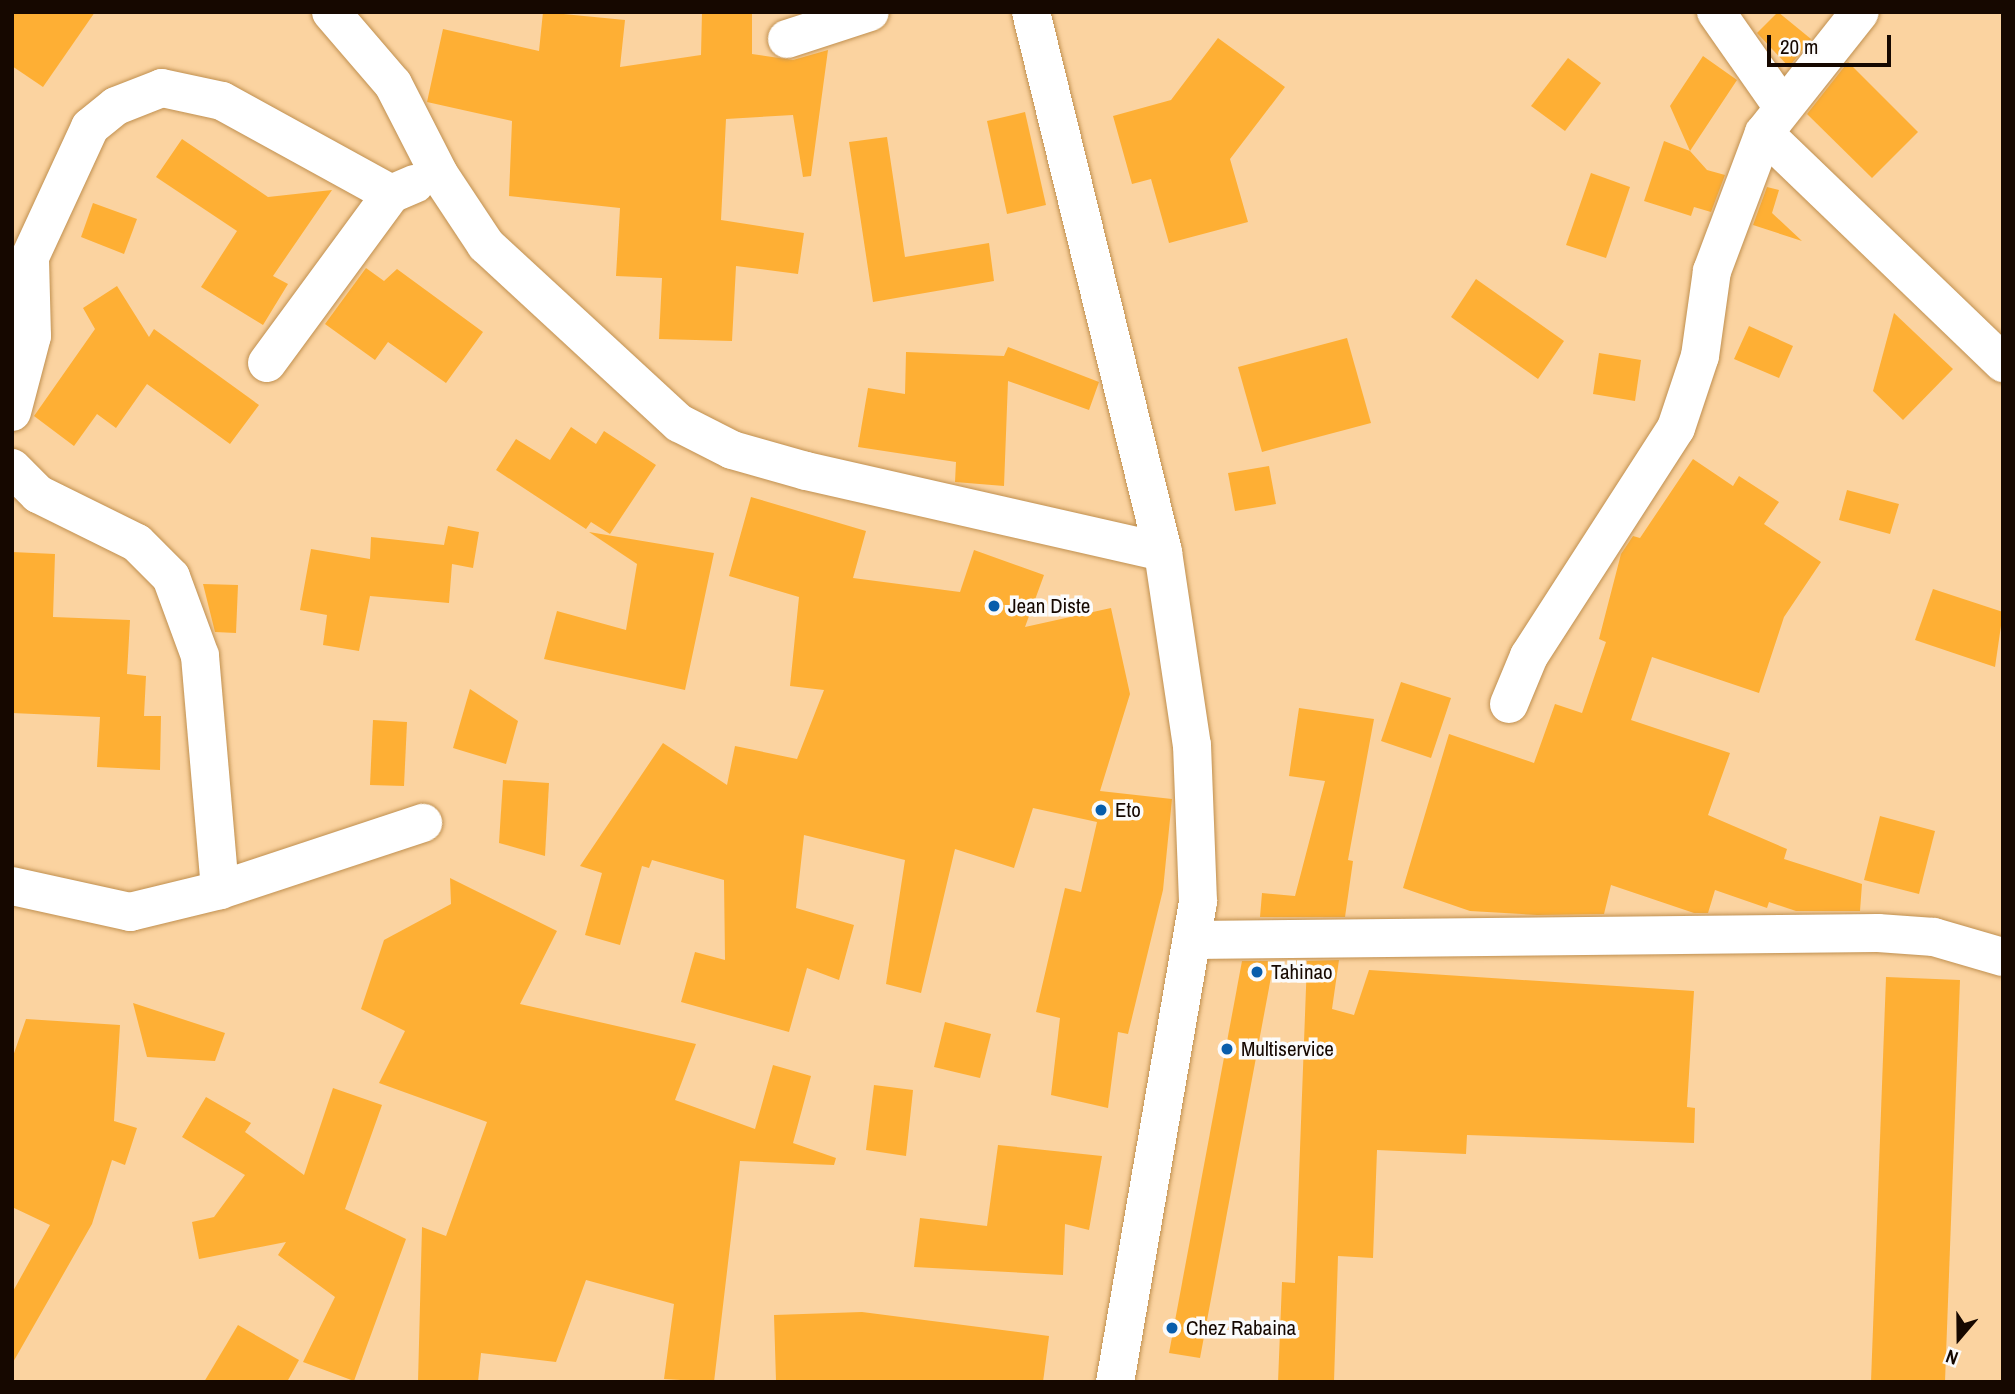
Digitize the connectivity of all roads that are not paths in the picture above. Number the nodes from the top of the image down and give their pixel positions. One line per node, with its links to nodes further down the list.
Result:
1 (331, 12): 8 (street)
2 (870, 12): 6 (street)
3 (1031, 12): 15 (street)
4 (1716, 12): 7 (street)
5 (1860, 12): 7 (street)
6 (787, 39)
7 (1772, 119): 12 (street); 16 (street)
8 (439, 174): 9 (street); 15 (street)
9 (391, 194): 10 (street); 11 (street)
10 (20, 301): 13 (street)
11 (267, 363)
12 (2003, 363)
13 (12, 412)
14 (12, 468): 19 (street)
15 (1163, 552): 20 (street)
16 (1509, 704)
17 (423, 823): 19 (street)
18 (12, 886): 19 (street)
19 (220, 890)
20 (1192, 940): 21 (street); 22 (street)
21 (2003, 957)
22 (1115, 1382)

